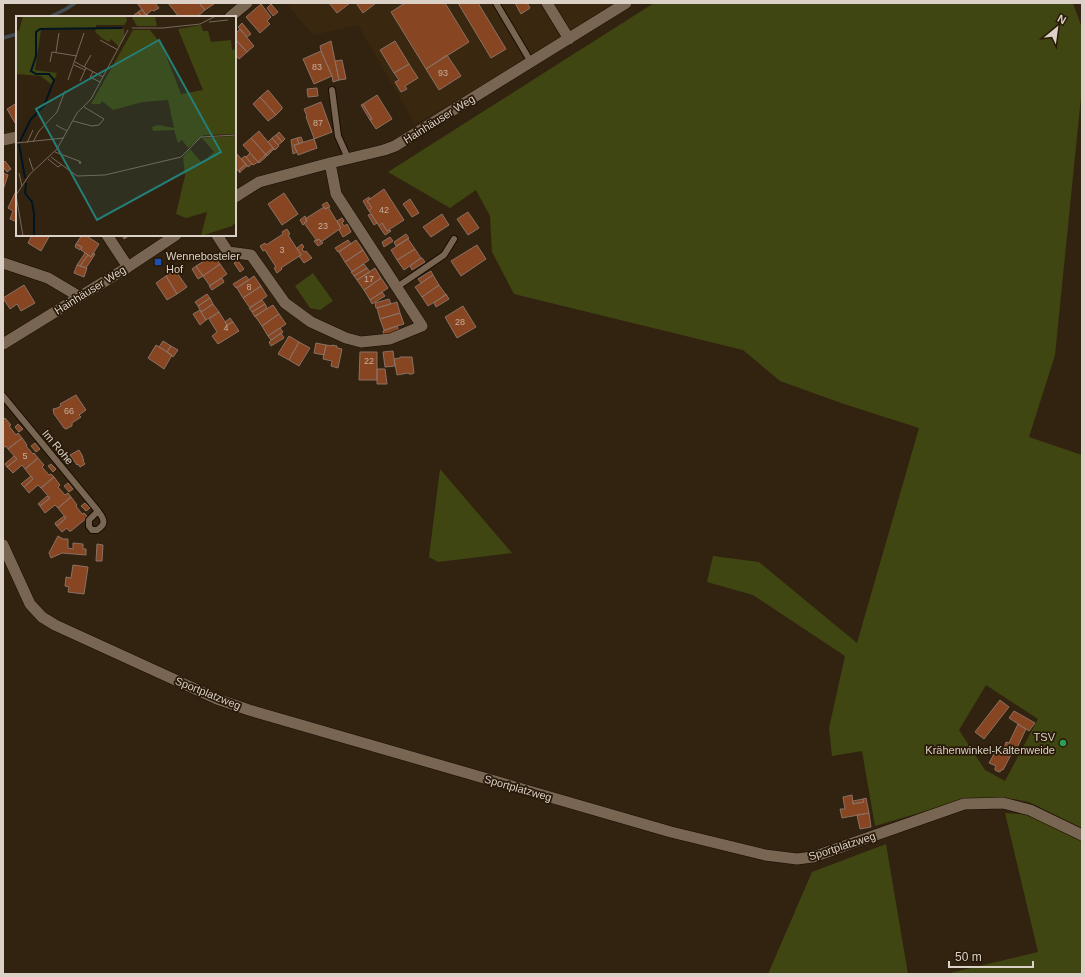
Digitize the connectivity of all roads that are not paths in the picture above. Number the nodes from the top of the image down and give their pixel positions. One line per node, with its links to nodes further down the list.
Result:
1 (247, 3): 5 (street)
2 (496, 3): 7 (lane)
3 (547, 3): 6 (street)
4 (626, 3): 6 (street, Hainhäuser Weg)
5 (231, 16)
6 (569, 38): 7 (street, Hainhäuser Weg)
7 (531, 62): 11 (street, Hainhäuser Weg)
8 (332, 90): 11 (lane)
9 (16, 137): 10 (street)
10 (3, 140)
11 (348, 158): 12 (street, Hainhäuser Weg)
12 (330, 163): 13 (street, Hainhäuser Weg); 20 (street)
13 (236, 196)
14 (108, 236): 19 (street)
15 (174, 236): 19 (street, Hainhäuser Weg)
16 (218, 236): 20 (street)
17 (454, 239): 20 (lane)
18 (3, 263): 21 (street)
19 (128, 267): 21 (street, Hainhäuser Weg)
20 (397, 287)
21 (80, 297): 22 (street, Hainhäuser Weg)
22 (3, 344)
23 (3, 396): 24 (lane, Im Rohe)
24 (98, 511)
25 (3, 545): 26 (street, Sportplatzweg)
26 (1082, 835)

